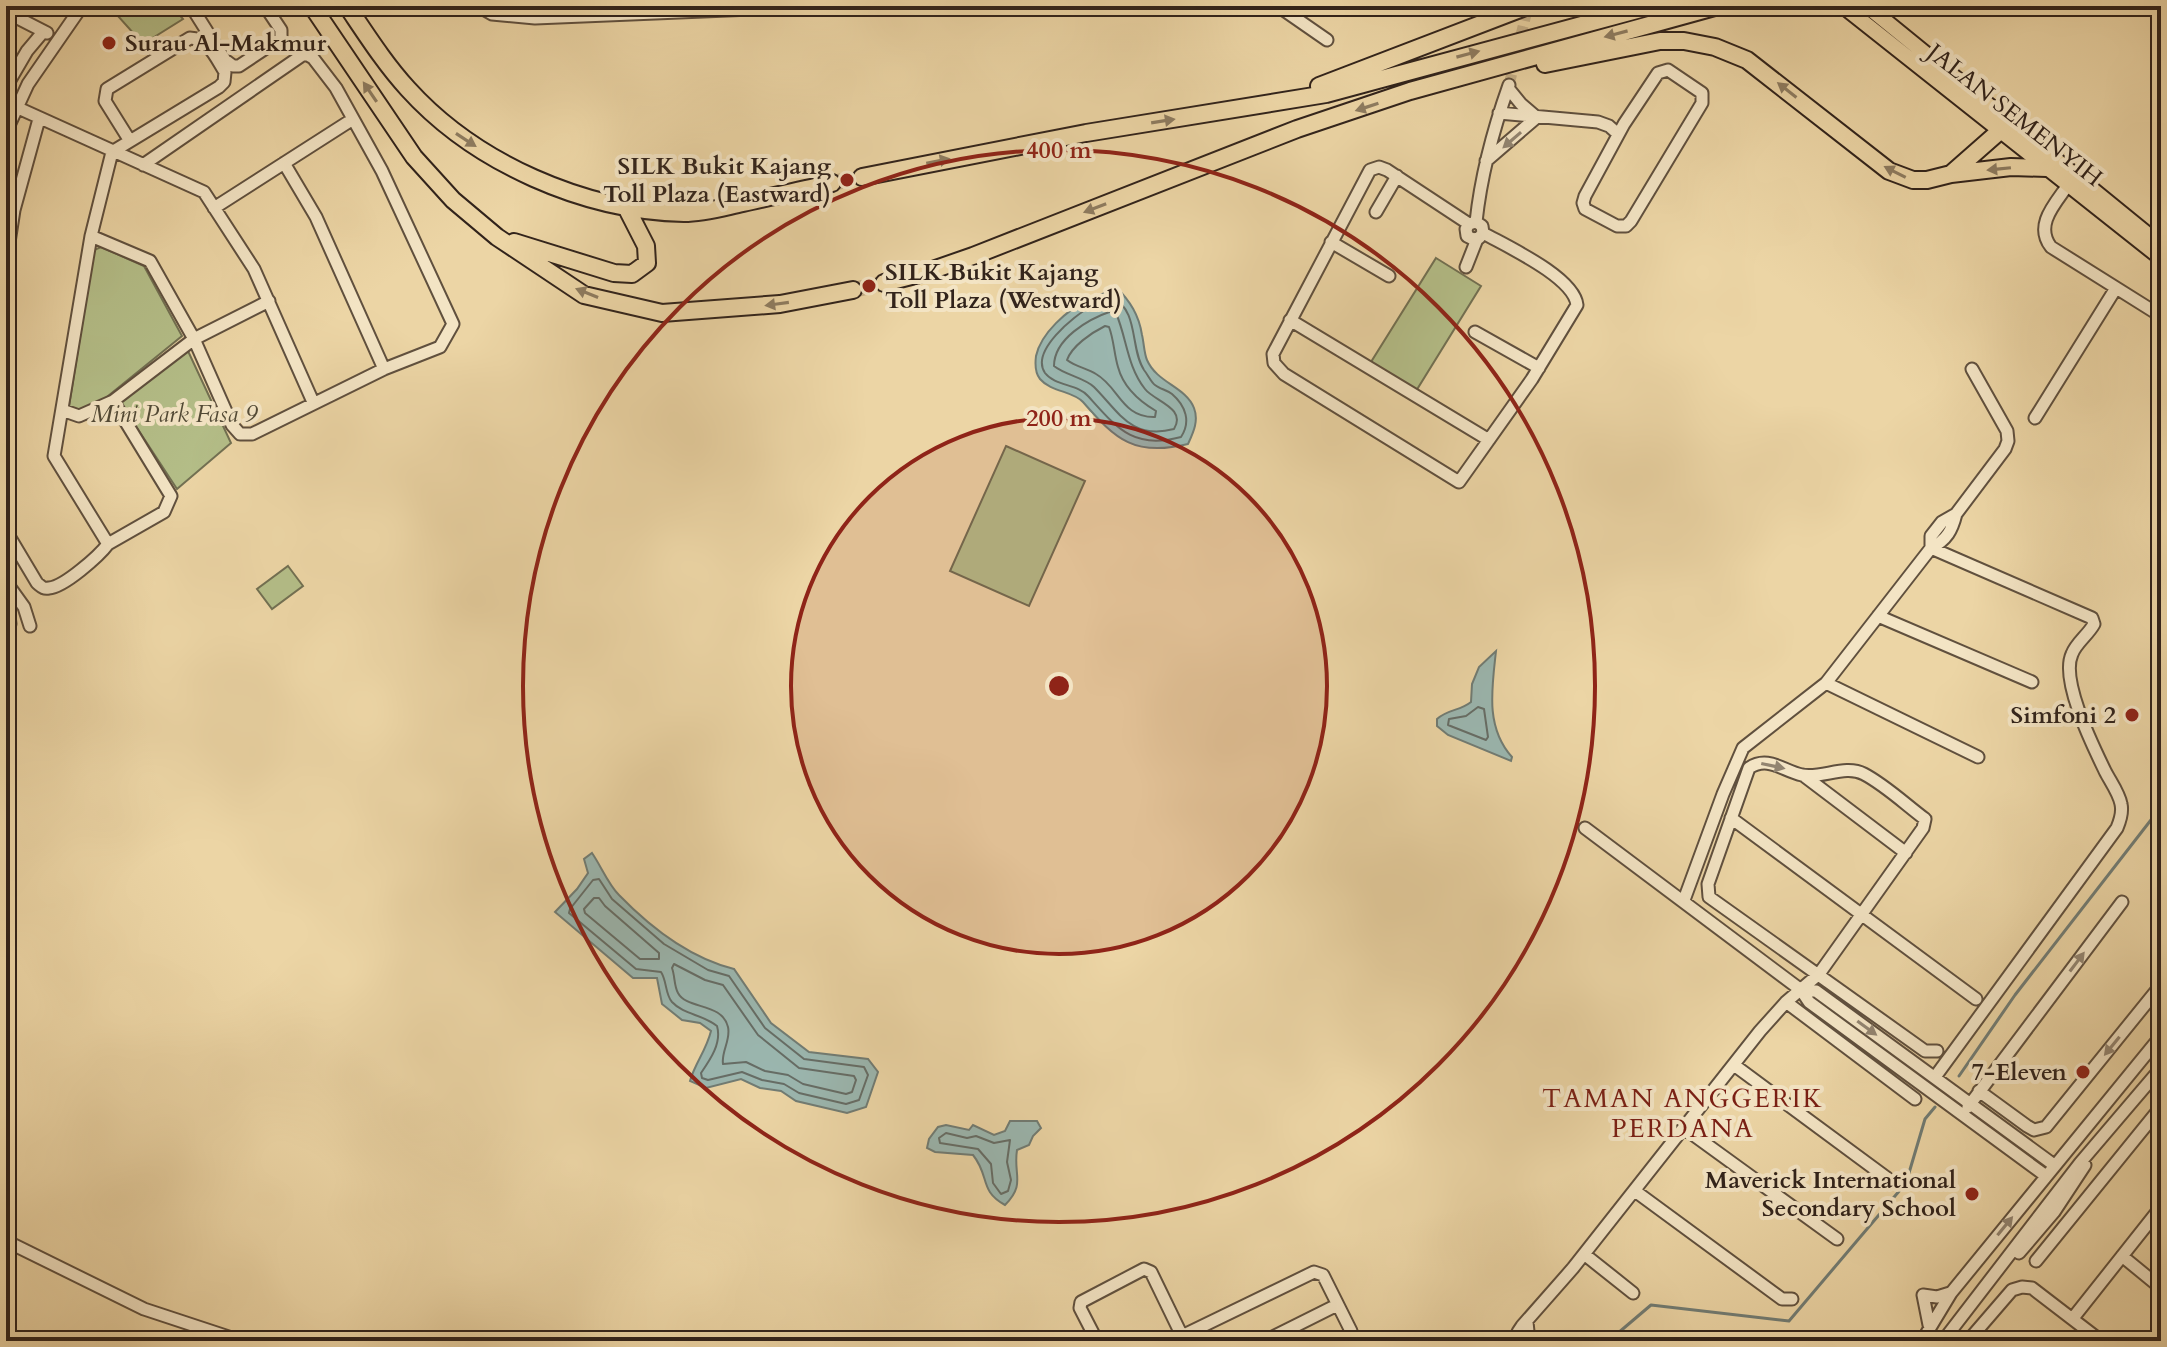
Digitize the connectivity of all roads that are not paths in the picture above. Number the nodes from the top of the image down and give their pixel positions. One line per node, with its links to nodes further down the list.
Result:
1 (82, 6): 20 (street)
2 (191, 6): 3 (street)
3 (265, 6)
4 (312, 6): 49 (highway, one-way to 4)
5 (347, 6): 44 (highway, one-way to 44)
6 (479, 6): 16 (street)
7 (826, 6): 14 (street)
8 (1278, 6): 21 (street)
9 (1528, 6): 24 (highway)
10 (1652, 6): 24 (highway, one-way to 10)
11 (1718, 6): 23 (highway, one-way to 23)
12 (1843, 6): 18 (main road, JALAN SEMENYIH)
13 (1867, 6): 18 (main road, JALAN SEMENYIH)
14 (747, 8): 15 (street)
15 (664, 10): 16 (street)
16 (562, 11)
17 (6, 12): 19 (street)
18 (1876, 24): 30 (main road, JALAN SEMENYIH)
19 (43, 32): 20 (street); 22 (street)
20 (59, 36): 25 (street)
21 (1327, 40)
22 (6, 87)
23 (1410, 91): 39 (highway, one-way to 23); 56 (highway, one-way to 56)
24 (1284, 100): 41 (highway, one-way to 24)
25 (16, 107): 28 (street); 31 (street)
26 (1499, 113): 27 (street); 27 (street); 35 (street)
27 (1537, 117): 32 (street); 35 (street, one-way to 35)
28 (39, 119): 34 (street); 53 (street)
29 (353, 119): 36 (street); 37 (street); 65 (street)
30 (2006, 127): 38 (main road, JALAN SEMENYIH); 39 (highway); 51 (main road, JALAN SEMENYIH)
31 (6, 132)
32 (1618, 134): 32 (street)
33 (130, 141): 33 (street); 34 (street)
34 (112, 152): 37 (street); 48 (street)
35 (1485, 161): 47 (street)
36 (284, 163): 45 (street); 65 (street)
37 (143, 165): 45 (street)
38 (2047, 168): 39 (highway, one-way to 39); 43 (main road, JALAN SEMENYIH)
39 (1951, 174)
40 (1397, 176): 46 (street); 47 (street); 50 (street)
41 (862, 177)
42 (832, 183): 44 (highway)
43 (2068, 185): 52 (main road, JALAN SEMENYIH); 57 (street)
44 (626, 207): 49 (highway)
45 (214, 208): 59 (street)
46 (1376, 212)
47 (1476, 229): 54 (street); 64 (street)
48 (91, 236): 63 (street); 69 (street)
49 (497, 237): 58 (highway, one-way to 49)
50 (1331, 242): 55 (street); 61 (street)
51 (2161, 246)
52 (2161, 258)
53 (6, 262)
54 (1466, 267)
55 (1389, 276)
56 (884, 283)
57 (2116, 288): 60 (street); 70 (street)
58 (853, 290)
59 (269, 301): 63 (street); 68 (street)
60 (2161, 316)
61 (1290, 320): 71 (street); 71 (street)
62 (1475, 332): 64 (street)
63 (194, 339): 67 (street); 68 (street)
64 (1539, 368): 71 (street)
65 (384, 369): 68 (street)
66 (1972, 369): 74 (street)
67 (113, 401): 69 (street); 73 (street)
68 (313, 402)
69 (62, 410): 73 (street)
70 (2035, 418)
71 (1489, 440)
72 (6, 531): 73 (street)
73 (108, 544)
74 (1931, 548): 77 (street); 99 (street)
75 (6, 582): 79 (street)
76 (6, 589): 78 (street)
77 (1878, 616): 80 (street); 81 (street)
78 (10, 624)
79 (30, 626)
80 (2032, 682)
81 (1826, 683): 82 (street); 87 (street)
82 (1978, 757)
83 (1803, 775): 84 (street, one-way to 83); 86 (street); 86 (street)
84 (1731, 818): 89 (street); 90 (street)
85 (1585, 828): 87 (street)
86 (1906, 853): 89 (street)
87 (1684, 900): 92 (street)
88 (2122, 902): 100 (street, one-way to 88)
89 (1862, 916): 90 (street); 93 (street)
90 (1819, 974): 92 (street); 96 (street)
91 (2161, 985): 100 (street, one-way to 100)
92 (1801, 990): 94 (street); 99 (street, one-way to 99); 104 (street)
93 (1976, 999)
94 (1786, 1002): 97 (street); 101 (street)
95 (2161, 1036): 106 (street)
96 (1937, 1051)
97 (1734, 1065): 105 (street); 112 (street)
98 (2161, 1068): 108 (street)
99 (1935, 1077): 102 (street)
100 (1979, 1091): 102 (street)
101 (1915, 1099)
102 (1971, 1103): 104 (street); 107 (street)
103 (2161, 1107): 121 (street)
104 (1963, 1114): 109 (street)
105 (1684, 1128): 113 (street); 117 (street)
106 (2067, 1149): 107 (street); 110 (street)
107 (2037, 1152): 110 (street)
108 (2086, 1156): 111 (street); 122 (street)
109 (2028, 1162): 110 (street); 115 (street)
110 (2052, 1172): 111 (street); 114 (street); 115 (street)
111 (2072, 1175): 114 (street)
112 (1887, 1178)
113 (1635, 1191): 119 (street); 126 (street)
114 (2059, 1191): 122 (street)
115 (2030, 1194): 125 (street, one-way to 115)
116 (2161, 1207): 120 (street)
117 (1837, 1239)
118 (6, 1241): 132 (street)
119 (1584, 1254): 124 (street); 130 (street)
120 (2122, 1256): 123 (street); 128 (street)
121 (2036, 1261)
122 (1997, 1269): 137 (street)
123 (2161, 1288)
124 (1633, 1293)
125 (1951, 1293): 129 (street); 129 (street)
126 (1792, 1299)
127 (1337, 1305): 131 (street); 134 (street); 135 (street)
128 (2073, 1318): 138 (street); 139 (street)
129 (1929, 1328): 136 (street)
130 (1524, 1334)
131 (1183, 1339): 133 (street)
132 (241, 1341)
133 (1097, 1341)
134 (1265, 1341)
135 (1347, 1341)
136 (1922, 1341)
137 (1943, 1341)
138 (1968, 1341)
139 (2101, 1341)

